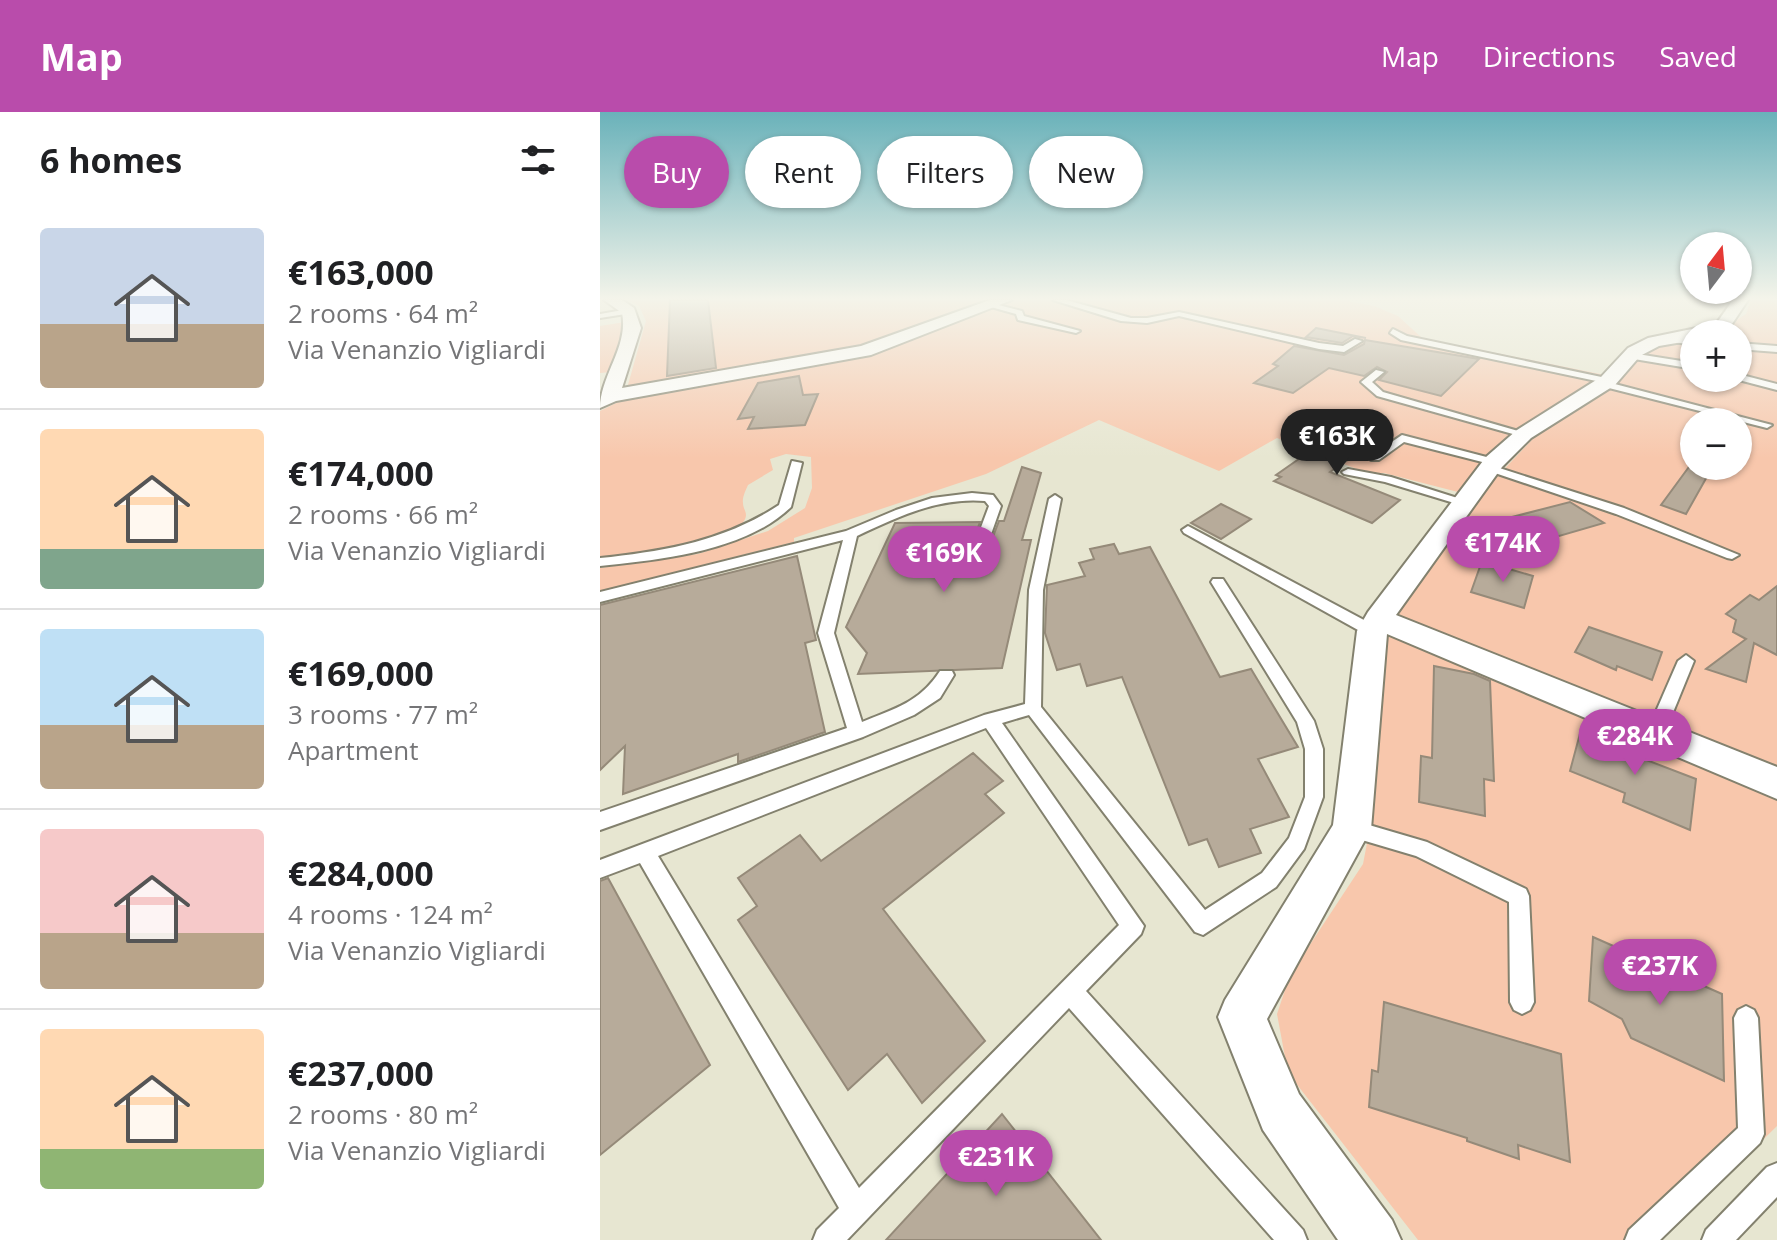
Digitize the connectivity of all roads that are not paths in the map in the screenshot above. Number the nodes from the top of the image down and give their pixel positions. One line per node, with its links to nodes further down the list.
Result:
1 (623, 353): 10 (street)
2 (856, 353): 10 (street)
3 (1487, 353): 7 (lane)
4 (1641, 353): 7 (street)
5 (1680, 368): 7 (lane)
6 (1379, 372): 13 (lane)
7 (1614, 375): 11 (lane); 12 (lane); 13 (street)
8 (1752, 381): 9 (lane)
9 (1777, 387)
10 (605, 399)
11 (1715, 405)
12 (1767, 425)
13 (1524, 434): 16 (street)
14 (1375, 458): 16 (lane)
15 (796, 463): 24 (lane)
16 (1492, 465): 19 (street); 23 (lane)
17 (1348, 472): 19 (lane)
18 (1055, 499): 30 (lane)
19 (1464, 502): 27 (street)
20 (1188, 530): 27 (lane)
21 (851, 534): 22 (lane); 26 (lane); 32 (lane)
22 (978, 554)
23 (1732, 555)
24 (600, 562)
25 (1218, 582): 30 (lane)
26 (600, 597)
27 (1375, 625): 33 (street); 36 (street)
28 (1686, 661): 33 (lane)
29 (946, 675): 32 (lane)
30 (1033, 708): 31 (lane)
31 (990, 720): 37 (lane); 39 (lane)
32 (857, 732): 35 (lane)
33 (1656, 732): 34 (street)
34 (1777, 783)
35 (600, 821)
36 (1352, 829): 40 (lane); 46 (street)
37 (645, 852): 38 (lane); 43 (lane)
38 (600, 869)
39 (1070, 991): 43 (lane); 45 (lane)
40 (1522, 1002)
41 (1746, 1018): 47 (lane)
42 (1777, 1177): 48 (lane)
43 (856, 1210): 44 (lane)
44 (827, 1240)
45 (1293, 1240)
46 (1372, 1240)
47 (1639, 1240)
48 (1716, 1240)

